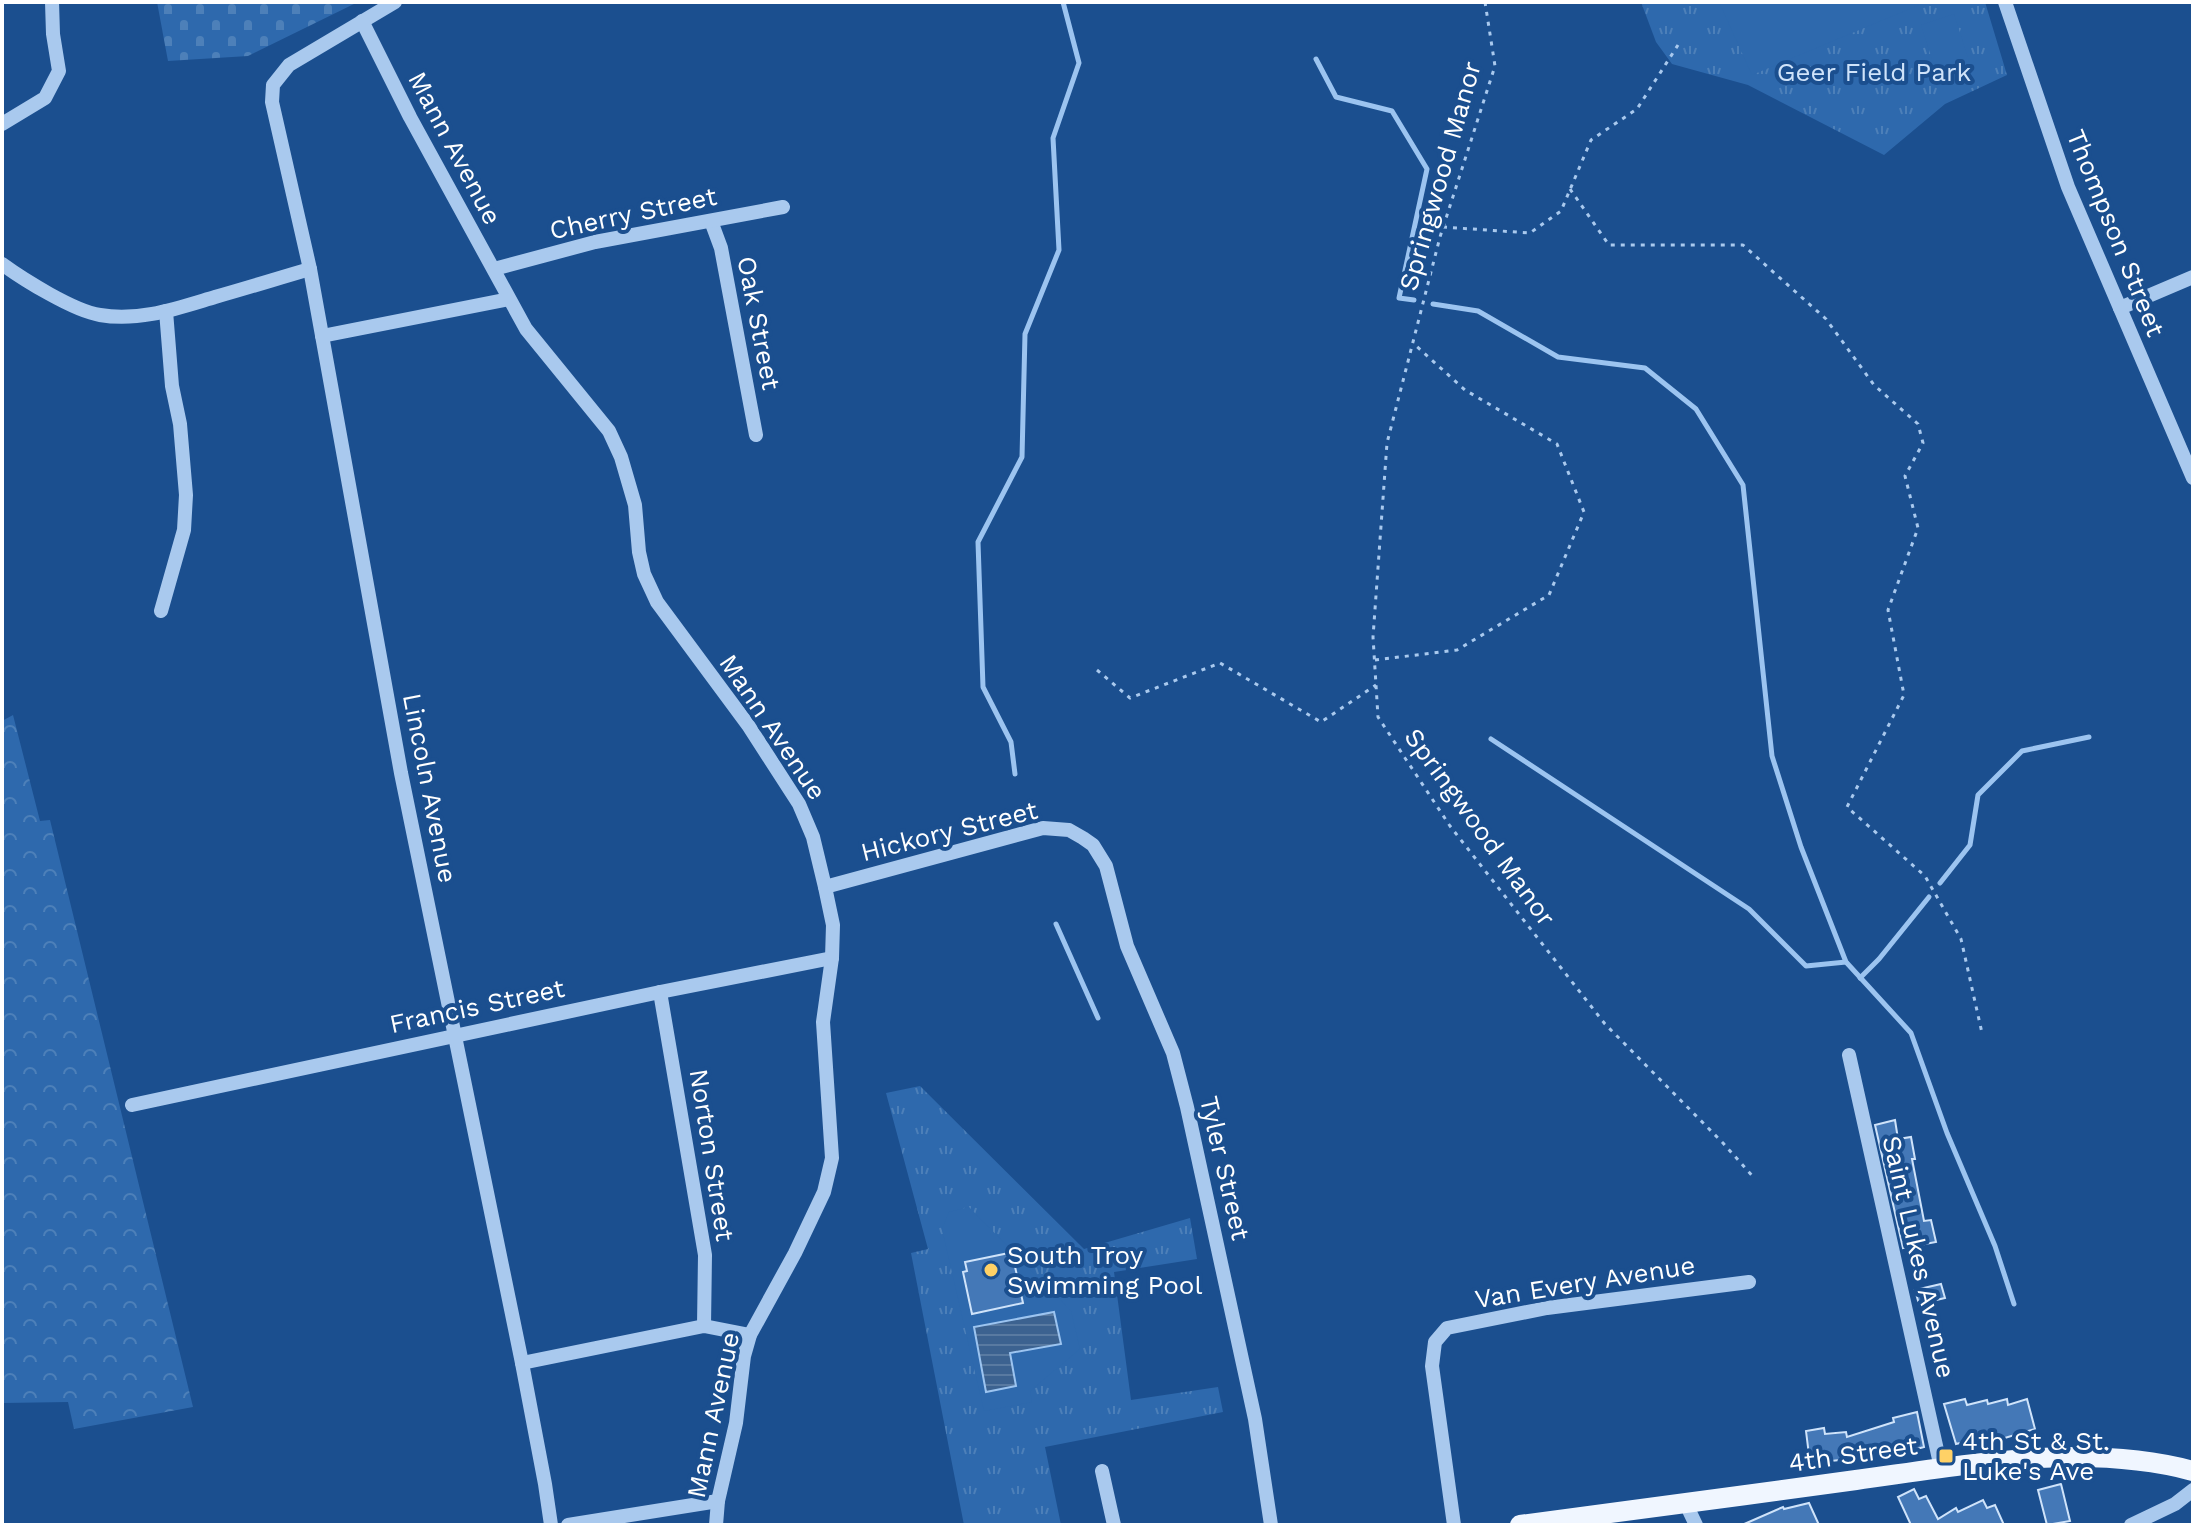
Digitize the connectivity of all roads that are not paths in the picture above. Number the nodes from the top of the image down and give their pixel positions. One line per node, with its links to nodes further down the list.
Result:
1 (52, 2): 5 (street)
2 (395, 2): 4 (street)
3 (2005, 2): 13 (street, Thompson Street)
4 (362, 21): 9 (street, Lincoln Avenue); 10 (street, Mann Avenue)
5 (2, 124)
6 (783, 207): 7 (street, Cherry Street)
7 (711, 221): 10 (street, Cherry Street); 16 (street, Oak Street)
8 (2, 264): 14 (street)
9 (310, 269): 14 (street); 15 (street, Lincoln Avenue)
10 (494, 269): 12 (street, Mann Avenue)
11 (2193, 277): 13 (street)
12 (509, 299): 15 (street); 20 (street, Mann Avenue)
13 (2120, 308): 17 (street, Thompson Street)
14 (166, 311): 18 (street)
15 (322, 336): 23 (street, Lincoln Avenue)
16 (756, 435)
17 (2193, 478)
18 (161, 611)
19 (1083, 838): 20 (street, Hickory Street); 40 (street, Tyler Street)
20 (825, 887): 21 (street, Mann Avenue)
21 (832, 958): 22 (street, Francis Street); 28 (street, Mann Avenue)
22 (660, 992): 23 (street, Francis Street); 27 (street, Norton Street)
23 (454, 1036): 25 (street, Francis Street); 29 (street, Lincoln Avenue)
24 (1849, 1055): 30 (street, Saint Lukes Avenue)
25 (132, 1105)
26 (1749, 1282): 41 (street, Van Every Avenue)
27 (704, 1326): 28 (street); 29 (street)
28 (750, 1335): 34 (street, Mann Avenue)
29 (522, 1363): 36 (street, Lincoln Avenue)
30 (1941, 1468): 32 (main road, 4th Street); 35 (main road, 4th Street)
31 (1102, 1471): 39 (street)
32 (2193, 1471)
33 (2193, 1490): 44 (street)
34 (718, 1501): 37 (street); 38 (street, Mann Avenue)
35 (1686, 1504): 42 (main road, 4th Street); 43 (street)
36 (551, 1525)
37 (568, 1525)
38 (716, 1525)
39 (1114, 1525)
40 (1271, 1525)
41 (1454, 1525)
42 (1520, 1525)
43 (1696, 1525)
44 (2131, 1525)

